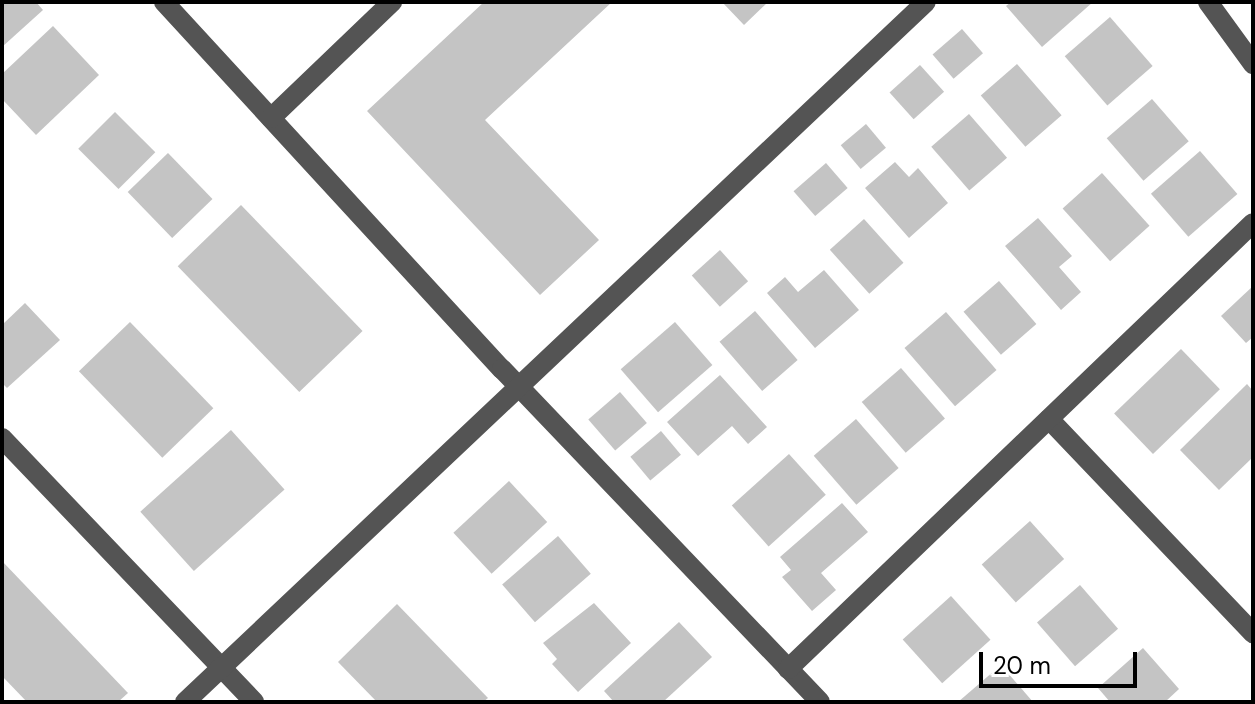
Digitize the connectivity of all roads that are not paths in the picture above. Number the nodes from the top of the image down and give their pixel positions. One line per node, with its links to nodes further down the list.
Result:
1 (164, 2): 6 (street)
2 (392, 2): 6 (street)
3 (926, 2): 8 (street)
4 (1208, 2): 5 (street)
5 (1253, 64)
6 (271, 118): 8 (street)
7 (1253, 223): 9 (street)
8 (517, 386): 12 (street); 13 (street)
9 (1049, 419): 11 (street); 13 (street)
10 (2, 438): 12 (street)
11 (1253, 633)
12 (221, 667): 14 (street); 15 (street)
13 (788, 669): 16 (street)
14 (185, 702)
15 (254, 702)
16 (820, 702)

